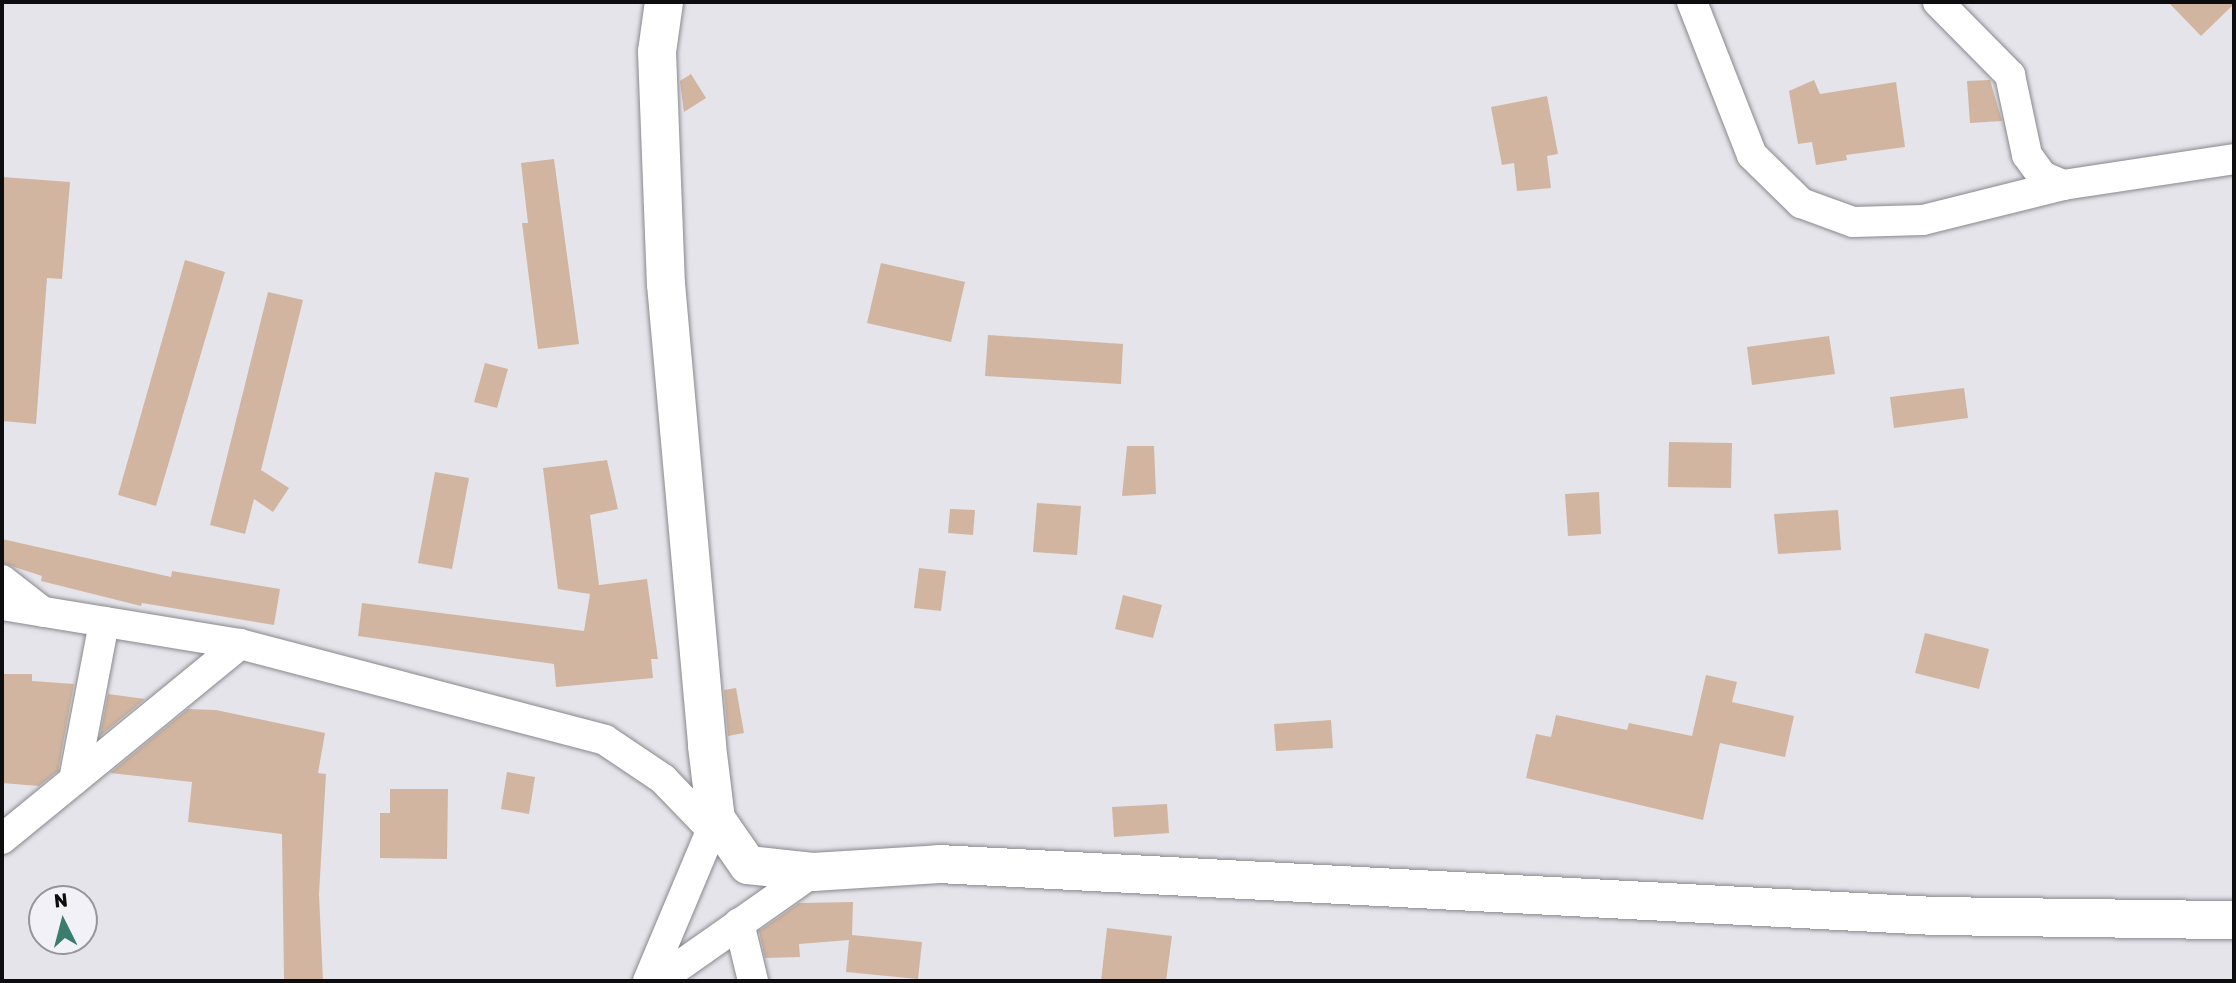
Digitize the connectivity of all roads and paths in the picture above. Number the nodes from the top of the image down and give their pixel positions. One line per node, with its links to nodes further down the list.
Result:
1 (664, 2): 12 (street)
2 (1692, 2): 5 (street)
3 (1938, 2): 5 (street)
4 (2234, 159): 5 (street)
5 (2063, 185)
6 (2, 580): 8 (street)
7 (2, 605): 8 (street)
8 (43, 612): 9 (street)
9 (104, 622): 10 (street); 11 (street)
10 (240, 644): 11 (street); 12 (street)
11 (74, 780): 13 (street)
12 (714, 825): 14 (street); 17 (street)
13 (2, 839)
14 (813, 872): 15 (street); 16 (street)
15 (2234, 920)
16 (739, 923): 18 (street); 19 (street)
17 (648, 981)
18 (658, 981)
19 (753, 981)

